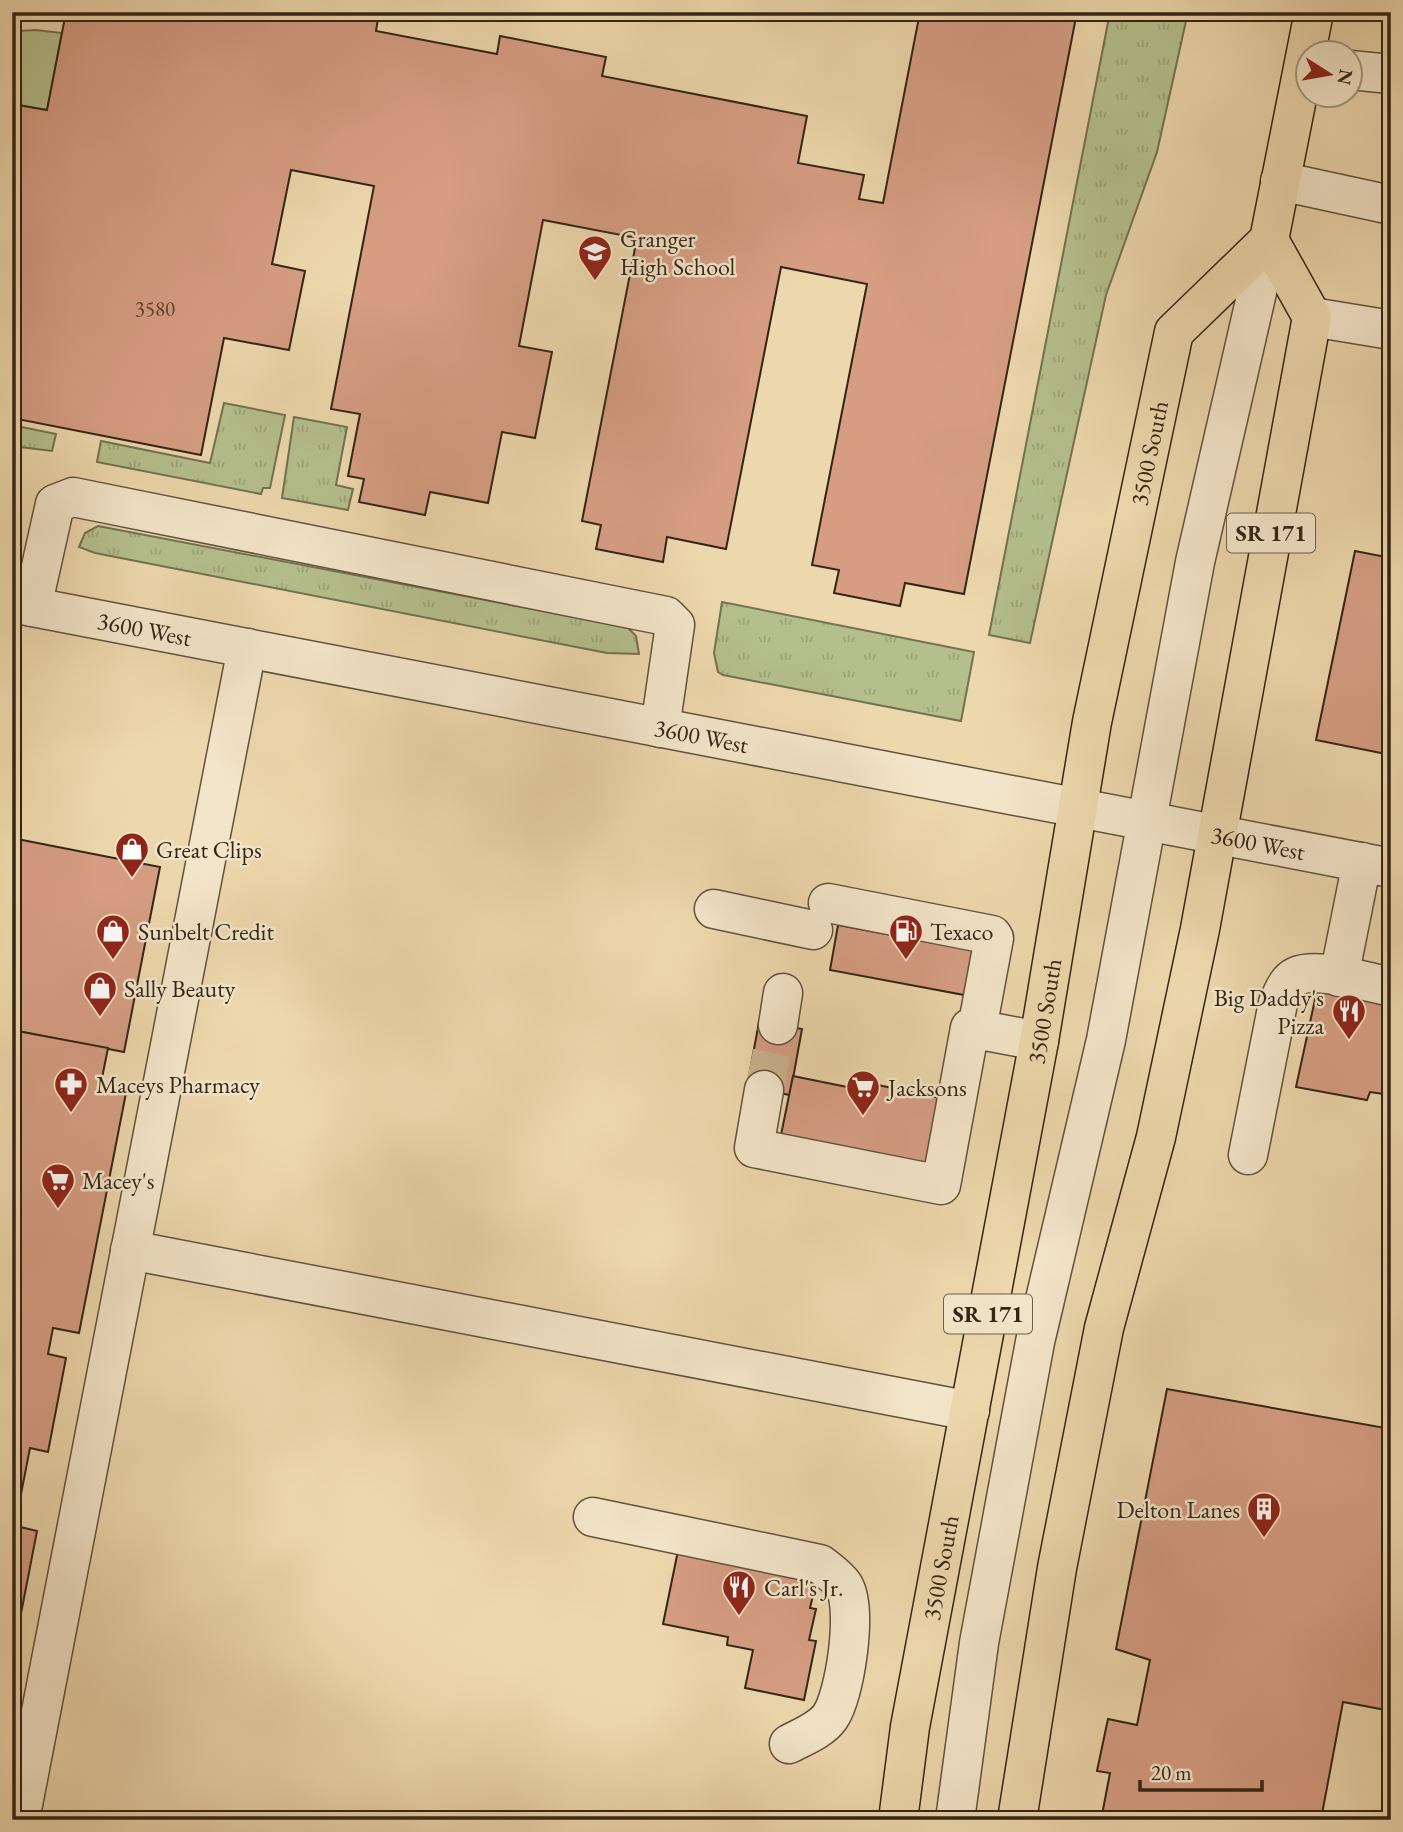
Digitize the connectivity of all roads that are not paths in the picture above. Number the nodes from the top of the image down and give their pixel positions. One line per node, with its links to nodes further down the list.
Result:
1 (1314, 12): 2 (main road)
2 (1310, 38)
3 (1364, 71): 4 (street)
4 (1391, 74)
5 (1296, 108): 6 (main road)
6 (1280, 181): 7 (street); 8 (main road)
7 (1391, 205)
8 (1269, 240): 9 (main road); 14 (main road, 3500 South / SR 171); 15 (street)
9 (1312, 317): 10 (street); 16 (main road, SR 171)
10 (1391, 330)
11 (22, 605): 12 (street, 3600 West); 13 (street)
12 (247, 648): 13 (street, 3600 West); 25 (street)
13 (660, 728): 14 (street, 3600 West)
14 (1078, 808): 15 (street, 3600 West); 22 (main road, 3500 South / SR 171)
15 (1146, 821): 16 (street, 3600 West); 31 (street)
16 (1217, 835): 17 (street, 3600 West); 32 (main road, SR 171)
17 (1376, 865): 19 (street)
18 (714, 909): 21 (street)
19 (1339, 976): 20 (street); 24 (street)
20 (1391, 987)
21 (973, 1029): 22 (street); 23 (street)
22 (1039, 1041): 26 (main road, 3500 South / SR 171)
23 (764, 1090)
24 (1248, 1155)
25 (130, 1250): 26 (street); 29 (street)
26 (970, 1411): 30 (main road, 3500 South / SR 171)
27 (593, 1517): 28 (street)
28 (789, 1744)
29 (20, 1820)
30 (898, 1820)
31 (955, 1820)
32 (1017, 1820)

